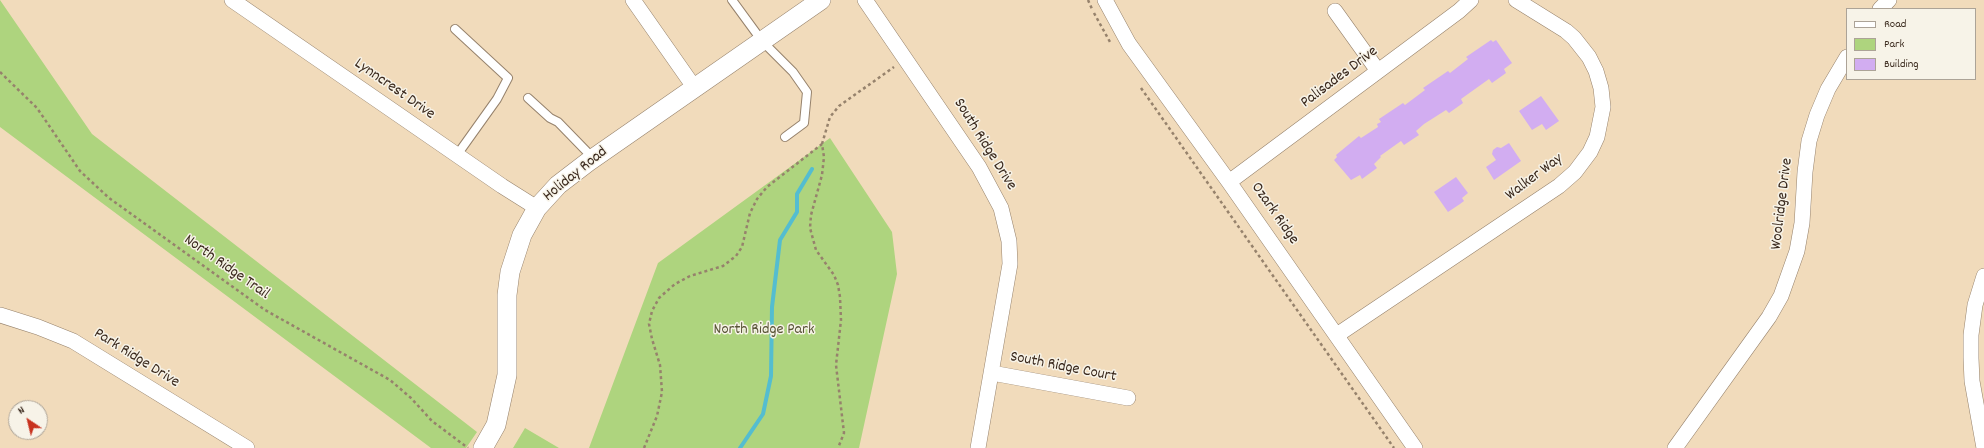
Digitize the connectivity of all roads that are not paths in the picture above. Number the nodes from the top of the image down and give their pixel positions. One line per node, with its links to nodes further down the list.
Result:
1 (633, 0): 16 (street)
2 (732, 0): 13 (lane)
3 (821, 0): 13 (street, Holiday Road)
4 (865, 0): 26 (street, South Ridge Drive)
5 (1105, 0): 21 (street, Ozark Ridge)
6 (1471, 0): 15 (street, Palisades Drive)
7 (1516, 0): 25 (street, Walker Way)
8 (1890, 0): 10 (street)
9 (242, 3): 19 (street, Lynncrest Drive)
10 (1881, 8)
11 (1335, 11): 15 (street)
12 (455, 29): 19 (lane)
13 (762, 41): 16 (street, Holiday Road); 18 (lane)
14 (1846, 59): 32 (street, Woolridge Drive)
15 (1378, 71): 21 (street, Palisades Drive)
16 (694, 87): 20 (street, Holiday Road)
17 (528, 98): 20 (lane)
18 (785, 137)
19 (456, 155): 22 (street, Lynncrest Drive)
20 (593, 158): 22 (street, Holiday Road)
21 (1229, 182): 25 (street, Ozark Ridge)
22 (537, 208): 29 (street, Holiday Road)
23 (1984, 276): 33 (street)
24 (0, 316): 28 (street, Park Ridge Drive)
25 (1337, 335): 31 (street, Ozark Ridge)
26 (992, 372): 27 (street, South Ridge Court); 30 (street, South Ridge Drive)
27 (1128, 398)
28 (247, 448)
29 (483, 448)
30 (978, 448)
31 (1415, 448)
32 (1675, 448)
33 (1984, 448)

